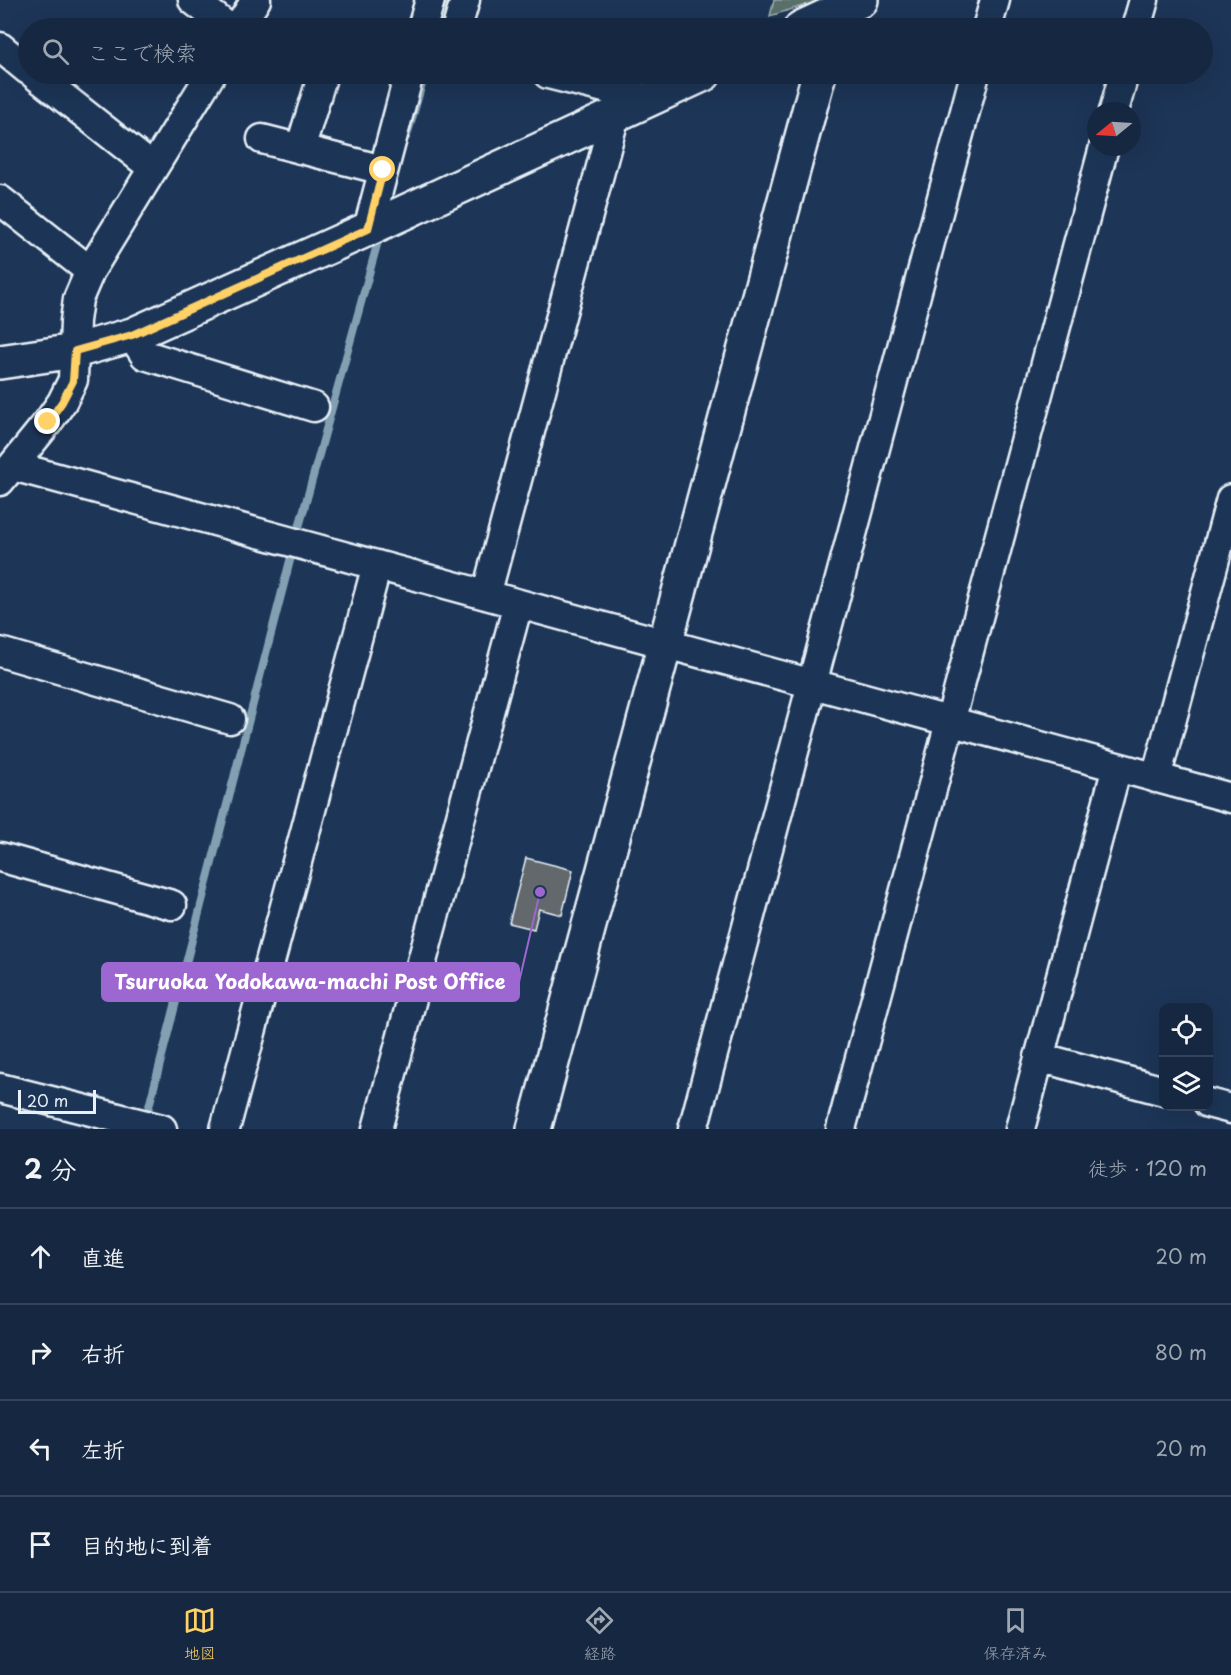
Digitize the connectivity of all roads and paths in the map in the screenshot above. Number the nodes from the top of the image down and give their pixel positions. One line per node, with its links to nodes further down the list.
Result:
1 (193, 0): 8 (street)
2 (256, 0): 9 (street)
3 (430, 0): 10 (street)
4 (465, 0): 11 (street)
5 (995, 0): 13 (street)
6 (1144, 0): 14 (street)
7 (842, 10): 12 (street)
8 (217, 18)
9 (244, 18)
10 (425, 18)
11 (460, 18)
12 (824, 18)
13 (990, 18)
14 (1139, 18)
15 (0, 47): 16 (street)
16 (18, 62)
17 (46, 84): 32 (street)
18 (205, 84): 32 (street)
19 (320, 84): 30 (street)
20 (406, 84): 33 (street)
21 (588, 84): 26 (street)
22 (682, 84): 26 (street)
23 (816, 84): 46 (street)
24 (972, 84): 48 (street)
25 (1121, 84): 27 (street)
26 (648, 99): 28 (street)
27 (1116, 102)
28 (615, 115): 35 (street); 44 (street)
29 (262, 140): 30 (street)
30 (300, 149): 33 (street)
31 (1102, 156): 50 (street)
32 (153, 168): 36 (street)
33 (383, 170): 35 (street)
34 (0, 200): 36 (street)
35 (368, 229): 37 (street)
36 (90, 271): 38 (street)
37 (132, 335): 38 (street); 40 (street)
38 (75, 351): 39 (street); 41 (street)
39 (6, 356)
40 (314, 407)
41 (6, 473): 43 (street)
42 (1231, 499): 52 (street)
43 (376, 565): 44 (street); 62 (street)
44 (486, 595): 45 (street)
45 (518, 603): 46 (street); 63 (street)
46 (664, 644): 48 (street); 64 (street)
47 (0, 652): 49 (street)
48 (813, 684): 50 (street); 65 (street)
49 (230, 718)
50 (950, 722): 51 (street); 66 (street)
51 (1117, 767): 52 (street); 56 (street)
52 (1156, 778): 53 (street)
53 (1231, 798)
54 (0, 857): 55 (street)
55 (172, 905)
56 (1039, 1057): 58 (street); 67 (street)
57 (0, 1088): 61 (street)
58 (1159, 1090)
59 (1213, 1104): 60 (street)
60 (1231, 1109)
61 (162, 1129)
62 (225, 1129)
63 (377, 1129)
64 (534, 1129)
65 (693, 1129)
66 (841, 1129)
67 (1020, 1129)

